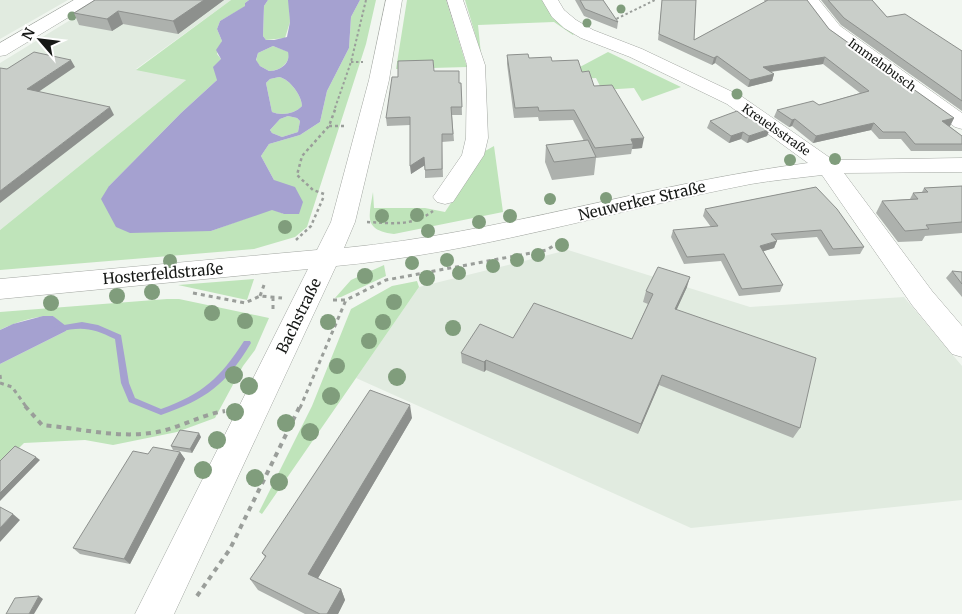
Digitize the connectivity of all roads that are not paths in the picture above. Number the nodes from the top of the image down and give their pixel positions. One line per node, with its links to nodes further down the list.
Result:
1 (86, 0): 6 (street)
2 (394, 0): 11 (street, Bachstraße)
3 (455, 0): 10 (street)
4 (550, 0): 9 (street, Kreuelsstraße)
5 (810, 0): 7 (street, Immelnbusch)
6 (0, 51)
7 (962, 123)
8 (962, 165): 9 (street, Neuwerker Straße)
9 (828, 167): 11 (street, Neuwerker Straße); 13 (street, Kreuelsstraße)
10 (444, 197)
11 (326, 260): 12 (street, Hosterfeldstraße); 14 (street, Bachstraße)
12 (0, 289)
13 (962, 346)
14 (154, 614)

